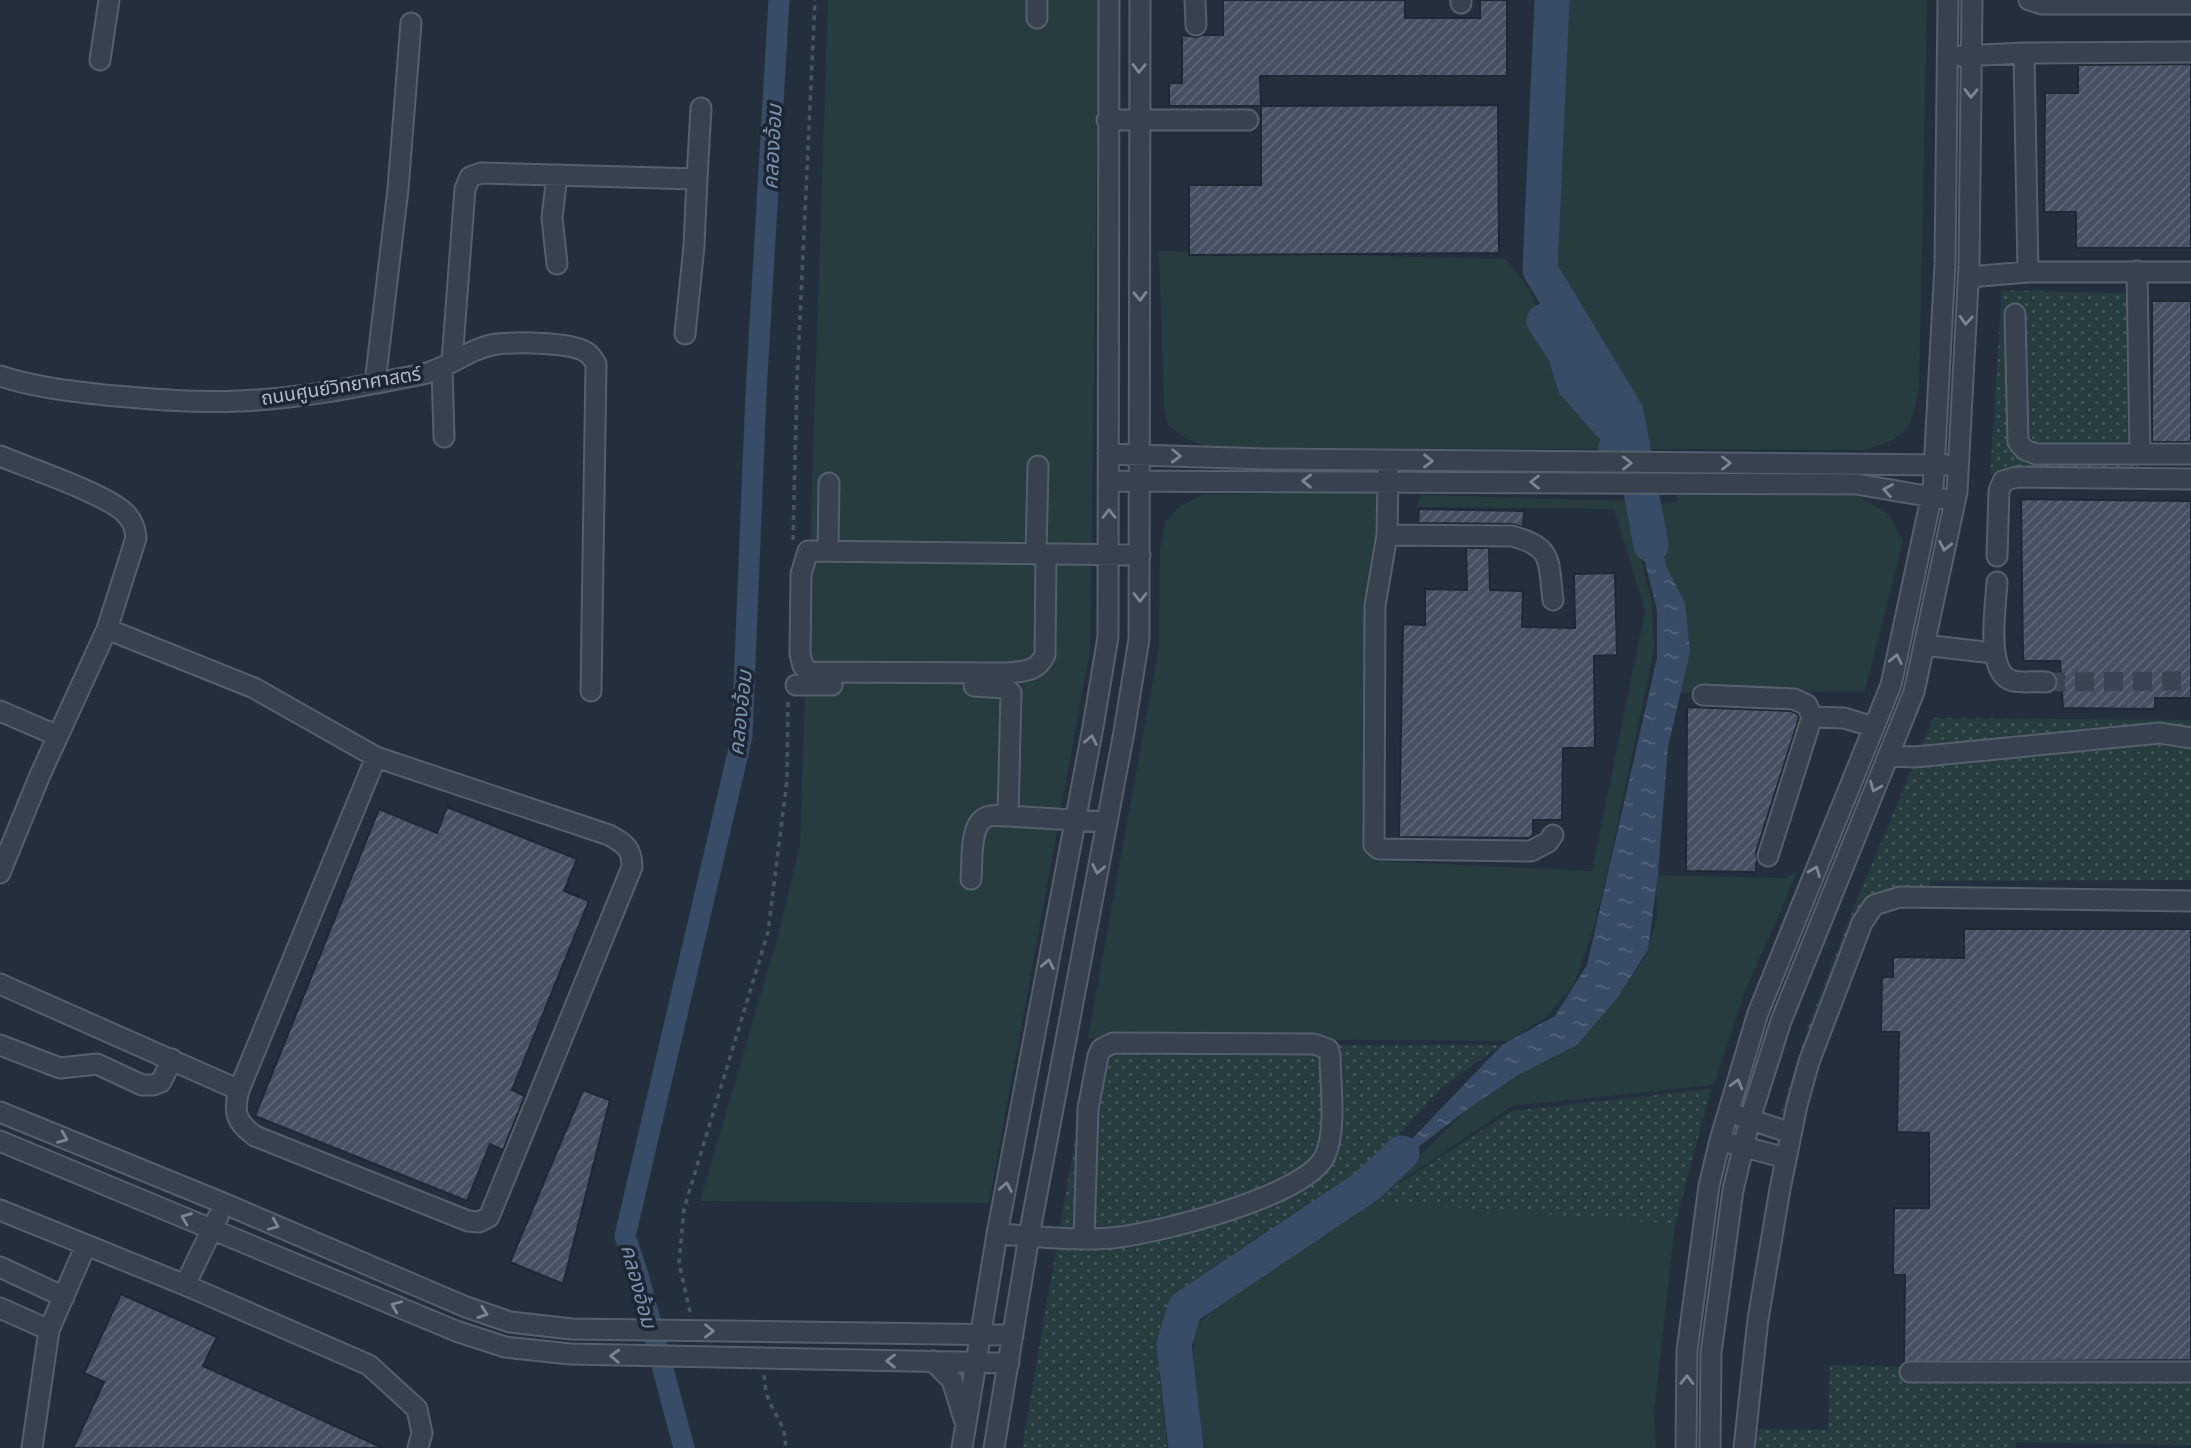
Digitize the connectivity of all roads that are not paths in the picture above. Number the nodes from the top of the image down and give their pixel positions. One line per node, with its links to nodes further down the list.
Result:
1 (109, 0): 15 (street)
2 (1109, 0): 17 (street)
3 (1140, 0): 18 (street, one-way to 18)
4 (1195, 0): 10 (street)
5 (1948, 0): 14 (street)
6 (1972, 0): 13 (street)
7 (2029, 0): 8 (street)
8 (2191, 4)
9 (411, 23): 31 (street)
10 (1196, 25)
11 (2191, 52): 12 (street)
12 (2024, 53): 13 (street); 24 (street)
13 (1971, 56): 14 (street); 26 (street, one-way to 26)
14 (1949, 57): 39 (street)
15 (100, 60)
16 (701, 108): 21 (street)
17 (1107, 120): 18 (street); 33 (street)
18 (1139, 120): 19 (street); 36 (street, one-way to 36)
19 (1248, 120)
20 (557, 174): 21 (street); 22 (street); 29 (street)
21 (697, 179): 28 (street)
22 (557, 264)
23 (2137, 271): 24 (street); 25 (street); 34 (street)
24 (2028, 272): 26 (street)
25 (2191, 272)
26 (1969, 277): 41 (street, one-way to 41)
27 (2015, 314): 34 (street)
28 (685, 334)
29 (447, 364): 31 (street, ถนนศูนย์วิทยาศาสตร์); 32 (street); 62 (street, ถนนศูนย์วิทยาศาสตร์)
30 (0, 376): 31 (street, ถนนศูนย์วิทยาศาสตร์)
31 (375, 383)
32 (444, 437)
33 (1108, 454): 36 (street); 45 (street)
34 (2140, 454): 35 (street)
35 (2191, 454)
36 (1141, 455): 38 (street, one-way to 38); 44 (street)
37 (0, 456): 58 (street)
38 (1388, 460): 42 (street, one-way to 42); 46 (street)
39 (1934, 465): 41 (street); 42 (street, one-way to 39); 48 (street)
40 (1038, 466): 52 (street)
41 (1958, 466): 49 (street)
42 (1658, 472): 46 (street, one-way to 46); 48 (street, one-way to 42)
43 (2191, 479): 55 (street)
44 (1140, 480): 45 (street); 46 (street, one-way to 44); 53 (street)
45 (1109, 481): 54 (street, one-way to 45)
46 (1388, 482): 50 (street)
47 (829, 483): 51 (street)
48 (1931, 497): 49 (street); 67 (street, one-way to 48)
49 (1955, 500): 59 (street, one-way to 59)
50 (1387, 535): 57 (street); 75 (street)
51 (828, 550): 52 (street); 52 (street)
52 (1041, 554): 54 (street)
53 (1140, 555): 54 (street); 74 (street, one-way to 74)
54 (1109, 556): 73 (street, one-way to 54)
55 (1997, 556)
56 (1997, 582): 60 (street)
57 (1553, 600)
58 (107, 629): 68 (street); 71 (street)
59 (1924, 645): 60 (street); 70 (street)
60 (1993, 653): 61 (street)
61 (2046, 682)
62 (591, 691)
63 (792, 691): 72 (street)
64 (1703, 695): 66 (street)
65 (0, 711): 68 (street)
66 (1812, 717): 67 (street); 76 (street)
67 (1874, 727): 85 (street, one-way to 67)
68 (58, 736): 77 (street)
69 (2191, 738): 70 (street)
70 (1888, 755): 86 (street, one-way to 86)
71 (376, 757): 83 (street); 83 (street)
72 (1008, 816): 73 (street); 78 (street)
73 (1075, 820): 74 (street); 95 (street, one-way to 73)
74 (1107, 822): 96 (street, one-way to 96)
75 (1553, 835)
76 (1768, 856)
77 (0, 873)
78 (971, 878)
79 (2191, 901): 87 (street)
80 (0, 984): 82 (street)
81 (0, 1045): 82 (street)
82 (172, 1059): 83 (street)
83 (239, 1090)
84 (0, 1112): 92 (street, one-way to 92)
85 (1728, 1113): 86 (street); 88 (street)
86 (1751, 1119): 87 (street); 90 (street)
87 (1791, 1133): 91 (street)
88 (1720, 1140): 90 (street); 118 (street, one-way to 88)
89 (0, 1141): 94 (street, one-way to 89)
90 (1744, 1148): 91 (street); 119 (street)
91 (1786, 1158): 120 (street)
92 (223, 1203): 94 (street); 106 (street, one-way to 106)
93 (0, 1210): 98 (street)
94 (213, 1228): 100 (street); 108 (street, one-way to 94)
95 (997, 1234): 96 (street); 101 (street)
96 (1029, 1236): 97 (street); 105 (street)
97 (1084, 1238): 97 (street)
98 (86, 1245): 100 (street); 102 (street)
99 (0, 1267): 102 (street)
100 (186, 1285): 115 (street)
101 (989, 1291): 106 (street); 107 (street)
102 (64, 1297): 104 (street)
103 (0, 1308): 104 (street)
104 (49, 1330): 114 (street)
105 (1013, 1335): 107 (street); 110 (street)
106 (934, 1336): 107 (street)
107 (981, 1336): 109 (street)
108 (933, 1361): 109 (street); 113 (street)
109 (977, 1363): 110 (street); 113 (street)
110 (1009, 1363): 117 (street)
111 (1910, 1372): 112 (street)
112 (2191, 1372)
113 (966, 1426): 116 (street)
114 (32, 1448)
115 (418, 1448)
116 (962, 1448)
117 (994, 1448)
118 (1686, 1448)
119 (1710, 1448)
120 (1744, 1448)

